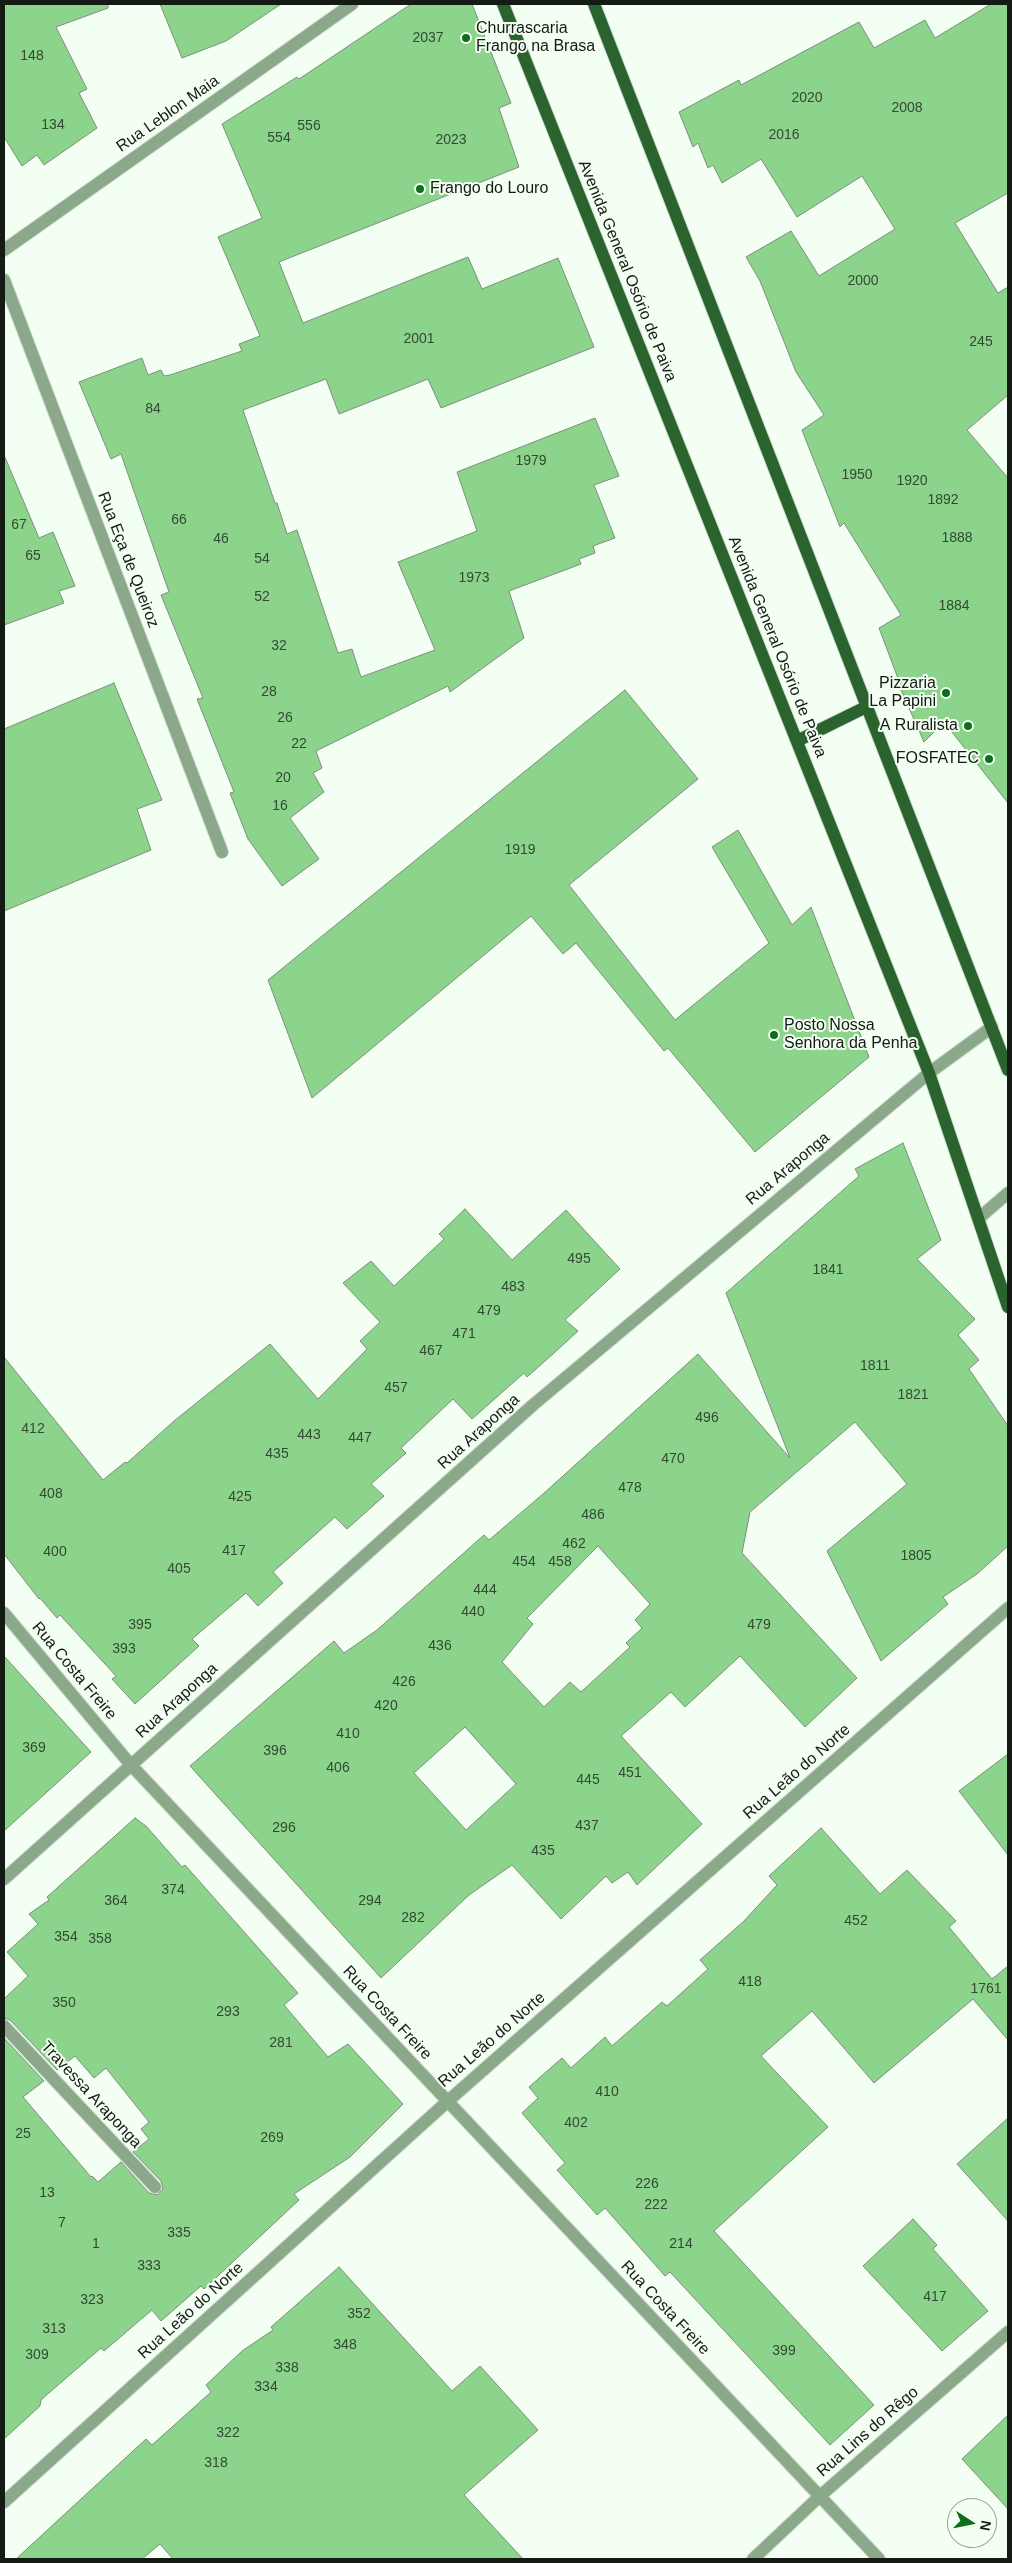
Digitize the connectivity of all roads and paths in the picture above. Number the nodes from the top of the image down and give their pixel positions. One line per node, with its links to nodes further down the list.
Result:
1 (352, 4): 4 (street, Rua Leblon Maia)
2 (503, 4): 7 (main road, Avenida General Osório de Paiva)
3 (594, 4): 6 (main road)
4 (4, 250)
5 (4, 280): 8 (street, Rua Eça de Queiroz)
6 (866, 707): 7 (main road); 9 (main road)
7 (797, 741): 11 (main road, Avenida General Osório de Paiva)
8 (222, 852)
9 (992, 1027): 10 (main road); 11 (street, Rua Araponga)
10 (1008, 1070)
11 (929, 1072): 13 (main road, Avenida General Osório de Paiva); 17 (street, Rua Araponga)
12 (1008, 1193): 13 (street)
13 (978, 1218): 14 (main road, Avenida General Osório de Paiva)
14 (1008, 1306)
15 (1008, 1608): 20 (street, Rua Leão do Norte)
16 (4, 1613): 17 (street, Rua Costa Freire)
17 (130, 1764): 18 (street, Rua Araponga); 20 (street, Rua Costa Freire)
18 (4, 1879)
19 (4, 2026): 21 (street, Travessa Araponga)
20 (448, 2101): 23 (street, Rua Costa Freire); 24 (street, Rua Leão do Norte)
21 (155, 2186)
22 (1008, 2332): 23 (street, Rua Lins do Rêgo)
23 (820, 2496): 25 (street, Rua Lins do Rêgo); 26 (street, Rua Costa Freire)
24 (4, 2502)
25 (753, 2559)
26 (879, 2559)

